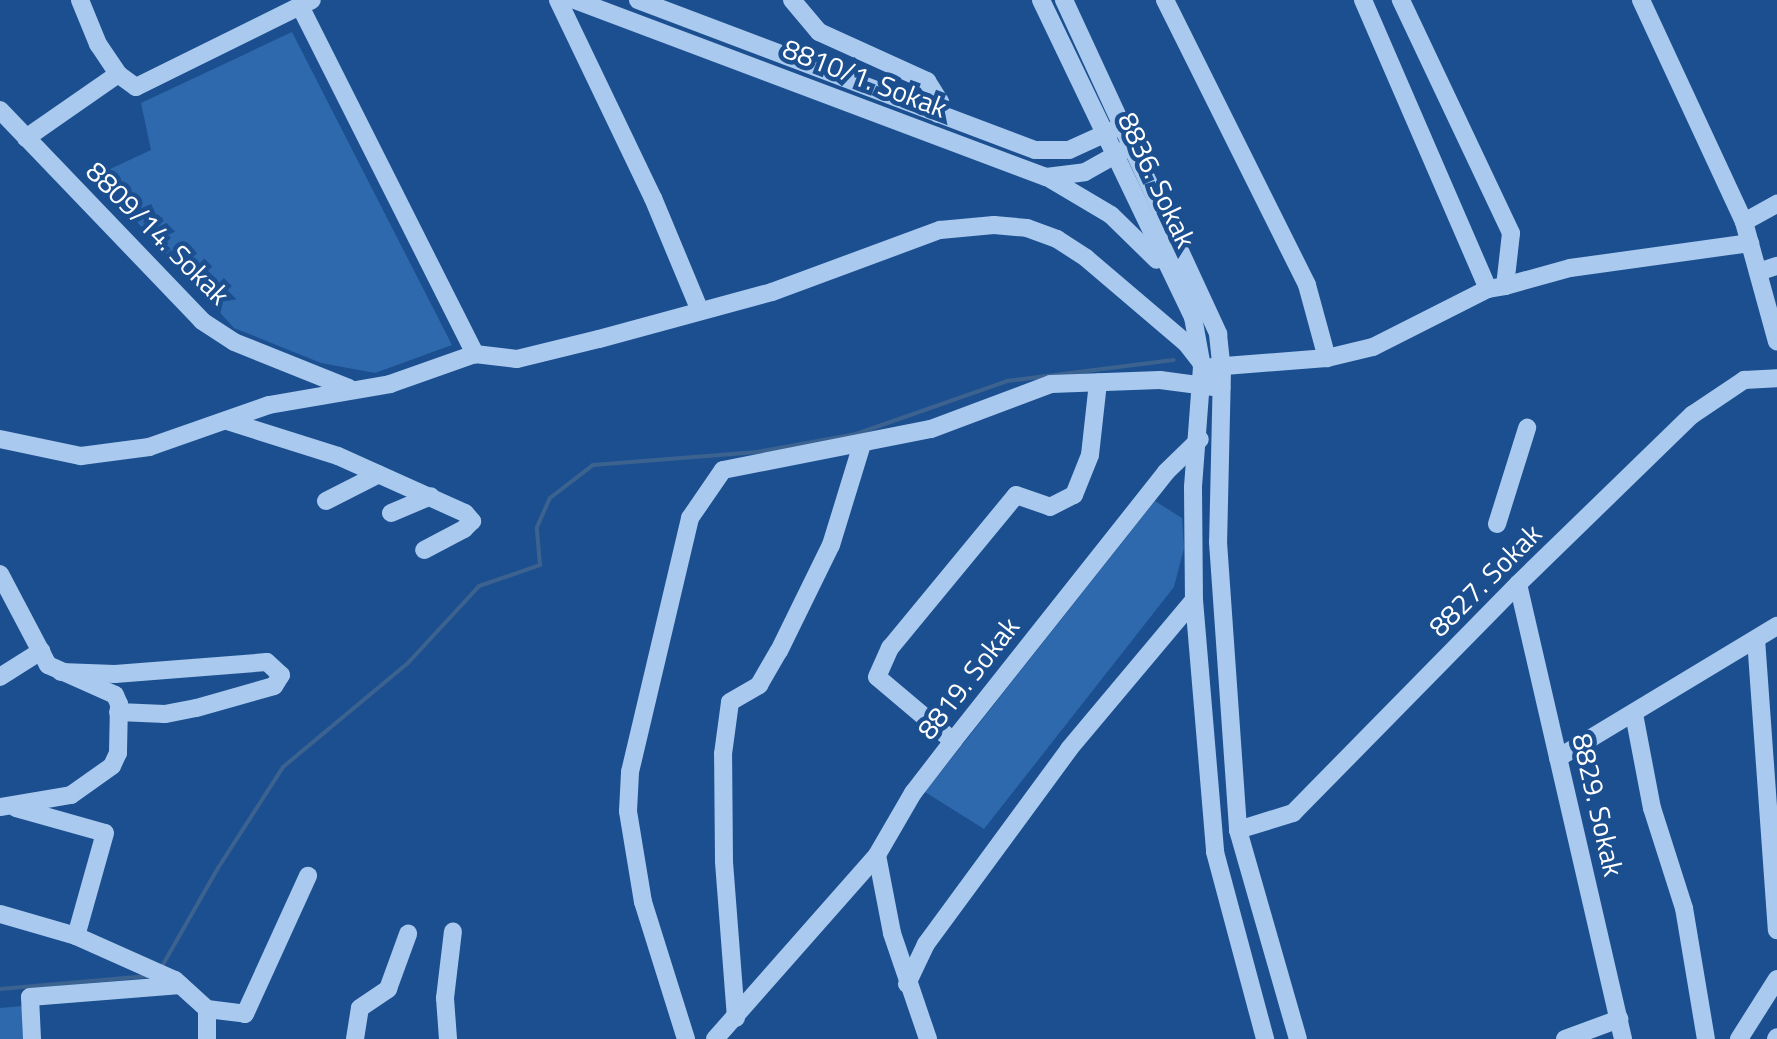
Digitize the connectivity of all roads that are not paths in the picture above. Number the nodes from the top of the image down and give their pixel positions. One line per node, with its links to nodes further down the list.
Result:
1 (80, 0): 13 (street)
2 (558, 0): 27 (street)
3 (575, 0): 19 (street, 8810/1. Sokak)
4 (638, 0): 15 (street, 8810/1. Sokak)
5 (792, 0): 15 (street)
6 (1041, 0): 16 (street, 8836. Sokak)
7 (1064, 0): 16 (street)
8 (1164, 0): 30 (street)
9 (1363, 0): 26 (street)
10 (1401, 0): 26 (street)
11 (1641, 0): 21 (street)
12 (306, 3): 13 (street); 29 (street)
13 (118, 74): 17 (street)
14 (0, 110): 17 (street, 8809/14. Sokak)
15 (938, 114): 16 (street, 8810/1. Sokak)
16 (1114, 130): 18 (street, 8836. Sokak)
17 (26, 138): 36 (street, 8809/14. Sokak)
18 (1124, 150): 19 (street); 25 (street, 8836. Sokak); 31 (street)
19 (1046, 177): 25 (street, 8810/1. Sokak)
20 (1777, 204): 21 (street)
21 (1744, 222): 22 (street)
22 (1750, 243): 24 (street); 26 (street)
23 (1777, 266): 24 (street)
24 (1758, 272): 28 (street)
25 (1170, 275): 32 (street, 8836. Sokak)
26 (1496, 287): 30 (street)
27 (700, 311): 29 (street); 32 (street)
28 (1777, 342)
29 (476, 354): 36 (street)
30 (1327, 358): 31 (street)
31 (1222, 366): 32 (street); 35 (street)
32 (1202, 367): 35 (street); 37 (street, 8836. Sokak)
33 (1777, 378): 50 (street, 8827. Sokak)
34 (1098, 382): 37 (street); 42 (street); 59 (street)
35 (1222, 388): 37 (street); 41 (street, 8819. Sokak); 62 (street)
36 (352, 389): 38 (street)
37 (1202, 389): 41 (street, 8836. Sokak)
38 (226, 420): 40 (street); 43 (street)
39 (1527, 428): 47 (street)
40 (0, 438)
41 (1198, 443): 51 (street); 59 (street, 8819. Sokak)
42 (862, 444): 74 (street); 80 (street)
43 (380, 474): 44 (street); 45 (street)
44 (431, 496): 46 (street); 48 (street)
45 (326, 501)
46 (391, 513)
47 (1497, 524)
48 (424, 550)
49 (0, 574): 54 (street)
50 (1518, 584): 60 (street, 8829. Sokak); 62 (street, 8827. Sokak)
51 (1194, 600): 72 (street); 83 (street)
52 (1777, 626): 53 (street)
53 (1756, 639): 58 (street); 66 (street)
54 (40, 651): 55 (street); 56 (street)
55 (61, 672): 57 (street); 57 (street)
56 (0, 677)
57 (118, 712): 61 (street)
58 (1634, 714): 60 (street); 87 (street)
59 (953, 740): 63 (street, 8819. Sokak)
60 (1558, 758): 75 (street, 8829. Sokak)
61 (4, 806): 69 (street)
62 (1238, 830): 84 (street)
63 (877, 855): 72 (street); 74 (street, 8819. Sokak)
64 (308, 876): 73 (street)
65 (0, 914): 69 (street)
66 (1777, 930)
67 (453, 931): 79 (street)
68 (408, 934): 78 (street)
69 (76, 936): 71 (street)
70 (1777, 978): 88 (street)
71 (178, 982): 73 (street); 76 (street)
72 (907, 984): 82 (street)
73 (207, 1009): 77 (street)
74 (736, 1018): 81 (street, 8819. Sokak)
75 (1618, 1019): 85 (street); 86 (street, 8829. Sokak)
76 (32, 1039)
77 (207, 1039)
78 (356, 1039)
79 (448, 1039)
80 (686, 1039)
81 (715, 1039)
82 (928, 1039)
83 (1265, 1039)
84 (1298, 1039)
85 (1566, 1039)
86 (1624, 1039)
87 (1706, 1039)
88 (1739, 1039)

